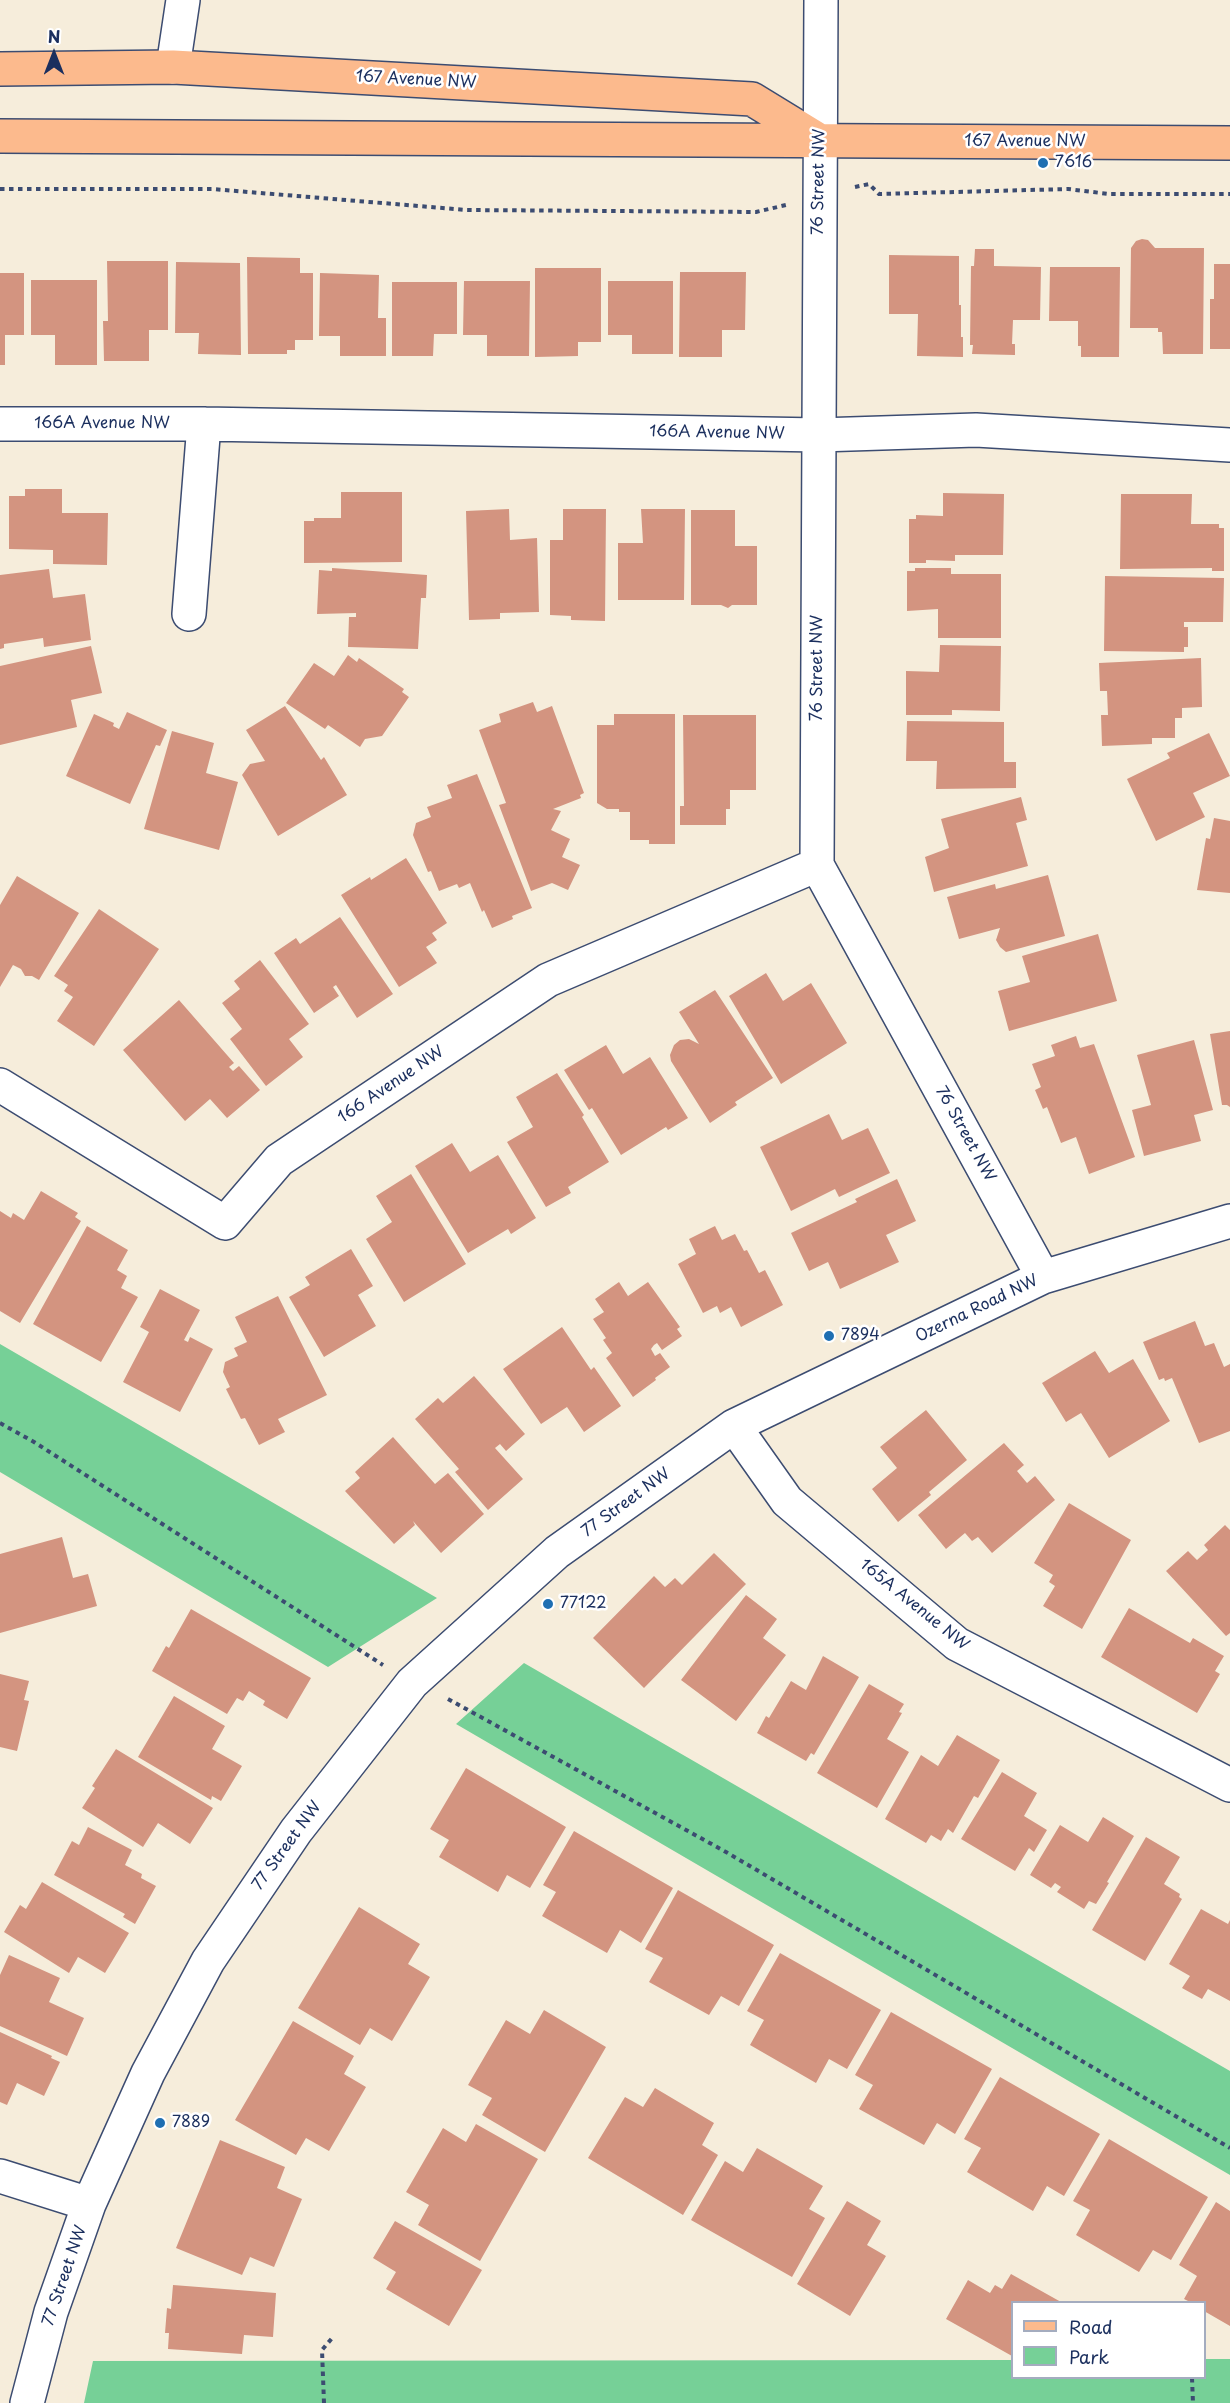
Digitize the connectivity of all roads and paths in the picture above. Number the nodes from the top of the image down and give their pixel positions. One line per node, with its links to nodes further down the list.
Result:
1 (183, 0): 3 (street)
2 (820, 0): 6 (street, 76 Street NW)
3 (173, 67): 4 (main road, 167 Avenue NW); 6 (main road, 167 Avenue NW)
4 (0, 69)
5 (0, 136): 6 (main road, 167 Avenue NW)
6 (819, 140): 7 (main road, 167 Avenue NW); 10 (street, 76 Street NW)
7 (1230, 143)
8 (0, 189): 10 (path)
9 (1230, 194): 10 (path)
10 (818, 197): 13 (street, 76 Street NW)
11 (0, 424): 12 (street, 166A Avenue NW)
12 (204, 424): 13 (street, 166A Avenue NW); 15 (street)
13 (819, 435): 14 (street, 166A Avenue NW); 16 (street, 76 Street NW)
14 (1230, 445)
15 (189, 614)
16 (818, 865): 17 (street, 166 Avenue NW); 19 (street, 76 Street NW)
17 (0, 1085)
18 (1230, 1221): 19 (street, Ozerna Road NW)
19 (1043, 1277): 21 (street, Ozerna Road NW)
20 (0, 1423): 22 (path)
21 (734, 1426): 22 (street, 77 Street NW); 23 (street, 165A Avenue NW)
22 (412, 1683): 24 (path); 26 (street, 77 Street NW)
23 (1230, 1785)
24 (1230, 2148)
25 (0, 2176): 26 (street)
26 (89, 2204): 29 (street, 77 Street NW)
27 (333, 2337): 30 (path)
28 (1192, 2379): 31 (path)
29 (27, 2403)
30 (324, 2403)
31 (1193, 2403)

